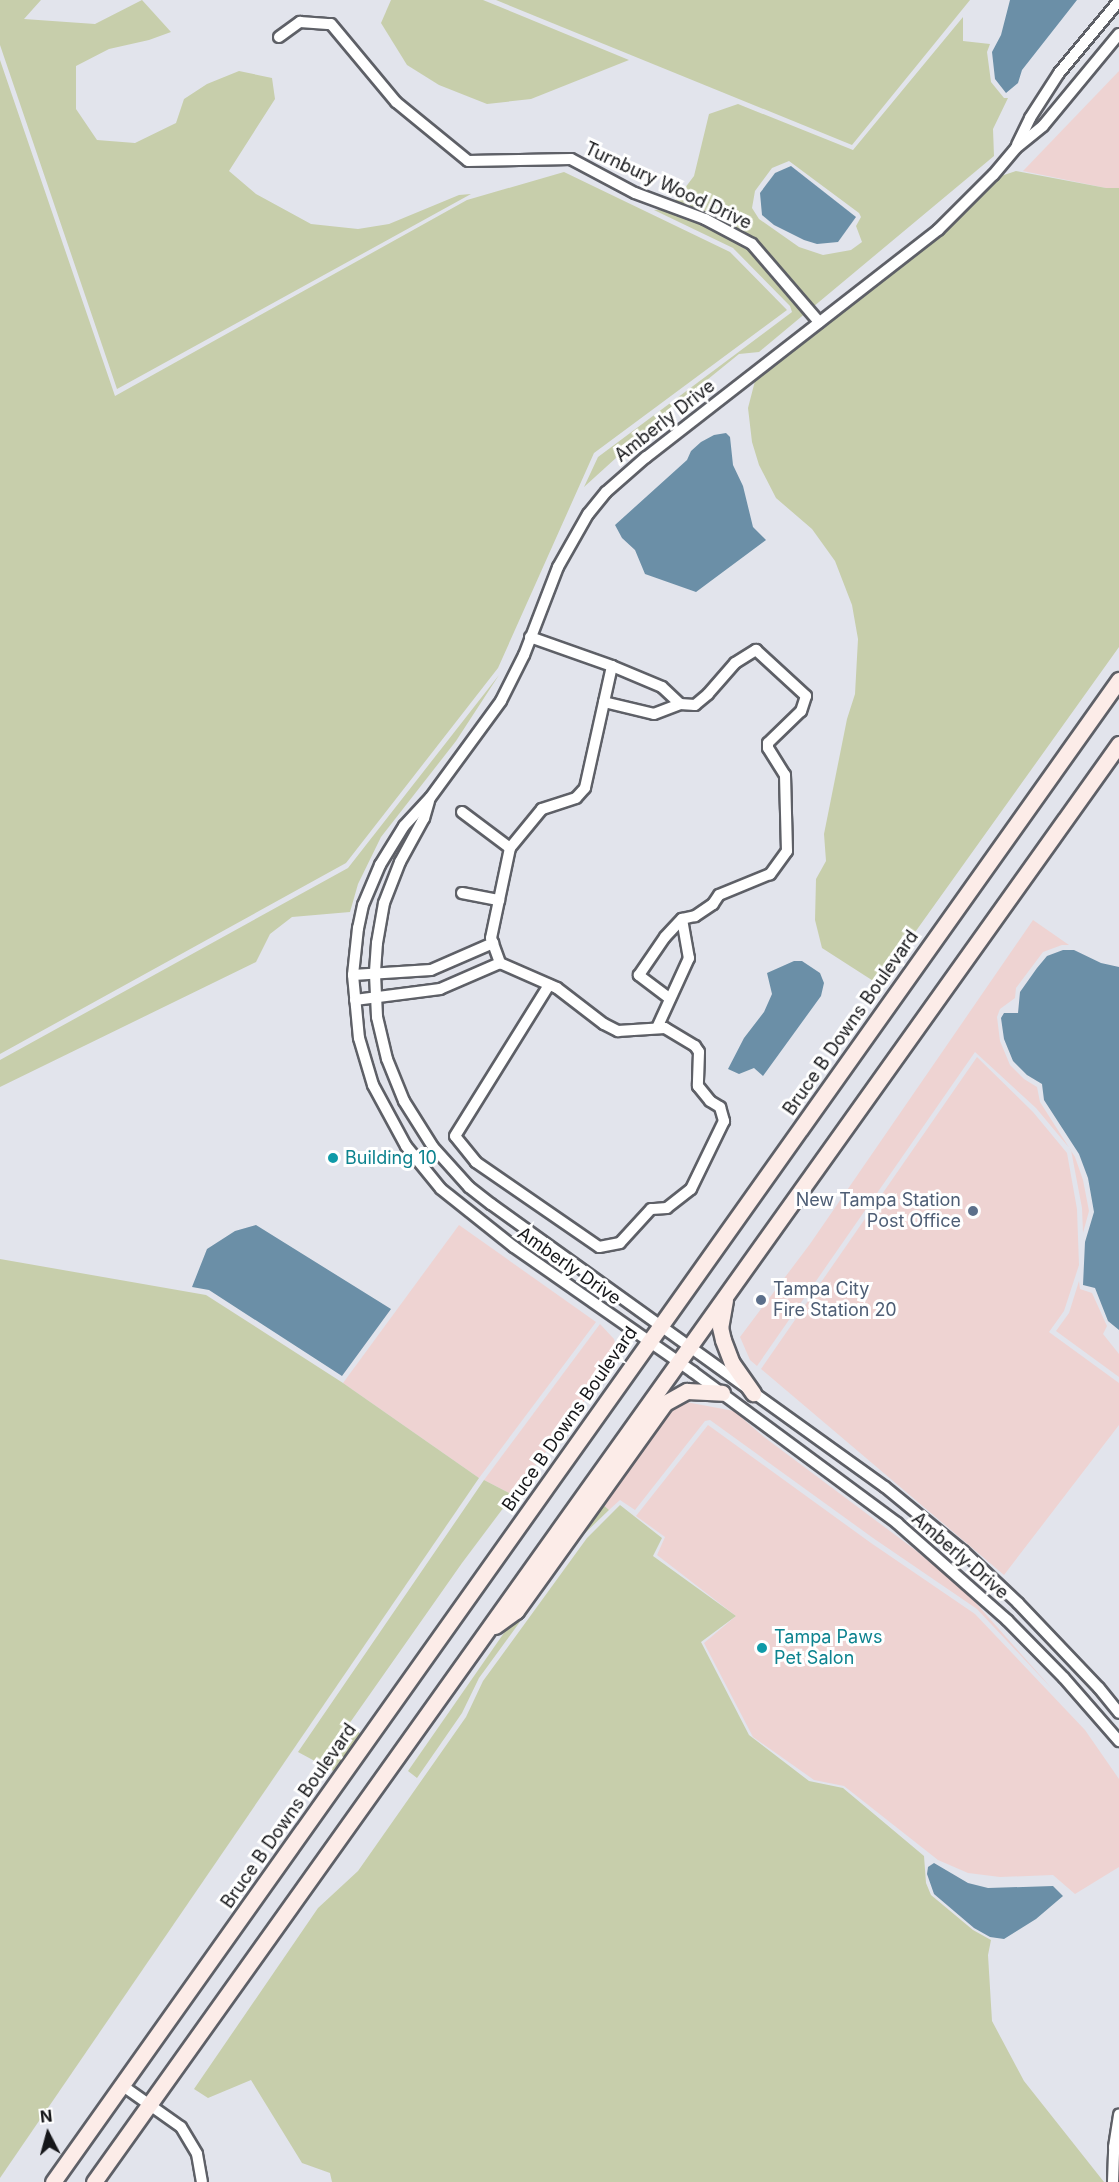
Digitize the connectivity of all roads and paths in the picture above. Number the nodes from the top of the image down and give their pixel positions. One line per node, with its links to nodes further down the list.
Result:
1 (1119, 1): 4 (street, Amberly Drive)
2 (1119, 34): 4 (street, Amberly Drive)
3 (279, 38): 5 (street, Turnbury Wood Drive)
4 (1016, 148): 5 (street, Amberly Drive)
5 (819, 322): 6 (street, Amberly Drive)
6 (530, 637): 7 (street); 12 (street, Amberly Drive)
7 (612, 666): 9 (street); 10 (street)
8 (1119, 680): 30 (main road, Bruce B Downs Boulevard)
9 (604, 702): 10 (street); 14 (street)
10 (680, 704): 17 (street)
11 (1119, 744): 29 (main road)
12 (430, 798): 21 (street, Amberly Drive); 22 (street, Amberly Drive)
13 (462, 812): 14 (street)
14 (510, 848): 16 (street)
15 (462, 893): 16 (street)
16 (499, 900): 18 (street)
17 (682, 919): 25 (street); 25 (street)
18 (493, 943): 19 (street); 20 (street)
19 (500, 963): 23 (street); 24 (street)
20 (420, 972): 21 (street); 24 (street)
21 (375, 974): 22 (street); 26 (street, Amberly Drive)
22 (353, 975): 27 (street, Amberly Drive)
23 (549, 984): 28 (street); 28 (street)
24 (423, 994): 26 (street)
25 (669, 998): 28 (street)
26 (376, 999): 27 (street); 30 (street, Amberly Drive)
27 (355, 1000): 31 (street, Amberly Drive)
28 (657, 1028)
29 (727, 1293): 32 (main road); 35 (main road)
30 (660, 1326): 31 (main road, Bruce B Downs Boulevard); 32 (street, Amberly Drive)
31 (649, 1342): 33 (street, Amberly Drive); 39 (main road, Bruce B Downs Boulevard)
32 (688, 1346): 33 (main road); 35 (street, Amberly Drive)
33 (677, 1361): 34 (street, Amberly Drive); 36 (main road)
34 (722, 1393): 36 (main road); 38 (street, Amberly Drive)
35 (753, 1393): 37 (street, Amberly Drive)
36 (483, 1635): 40 (main road)
37 (1119, 1713)
38 (1118, 1738)
39 (123, 2086): 40 (street); 42 (main road, Bruce B Downs Boulevard)
40 (149, 2104): 43 (main road); 44 (street)
41 (1119, 2114): 45 (street)
42 (53, 2182)
43 (94, 2182)
44 (202, 2182)
45 (1113, 2182)

